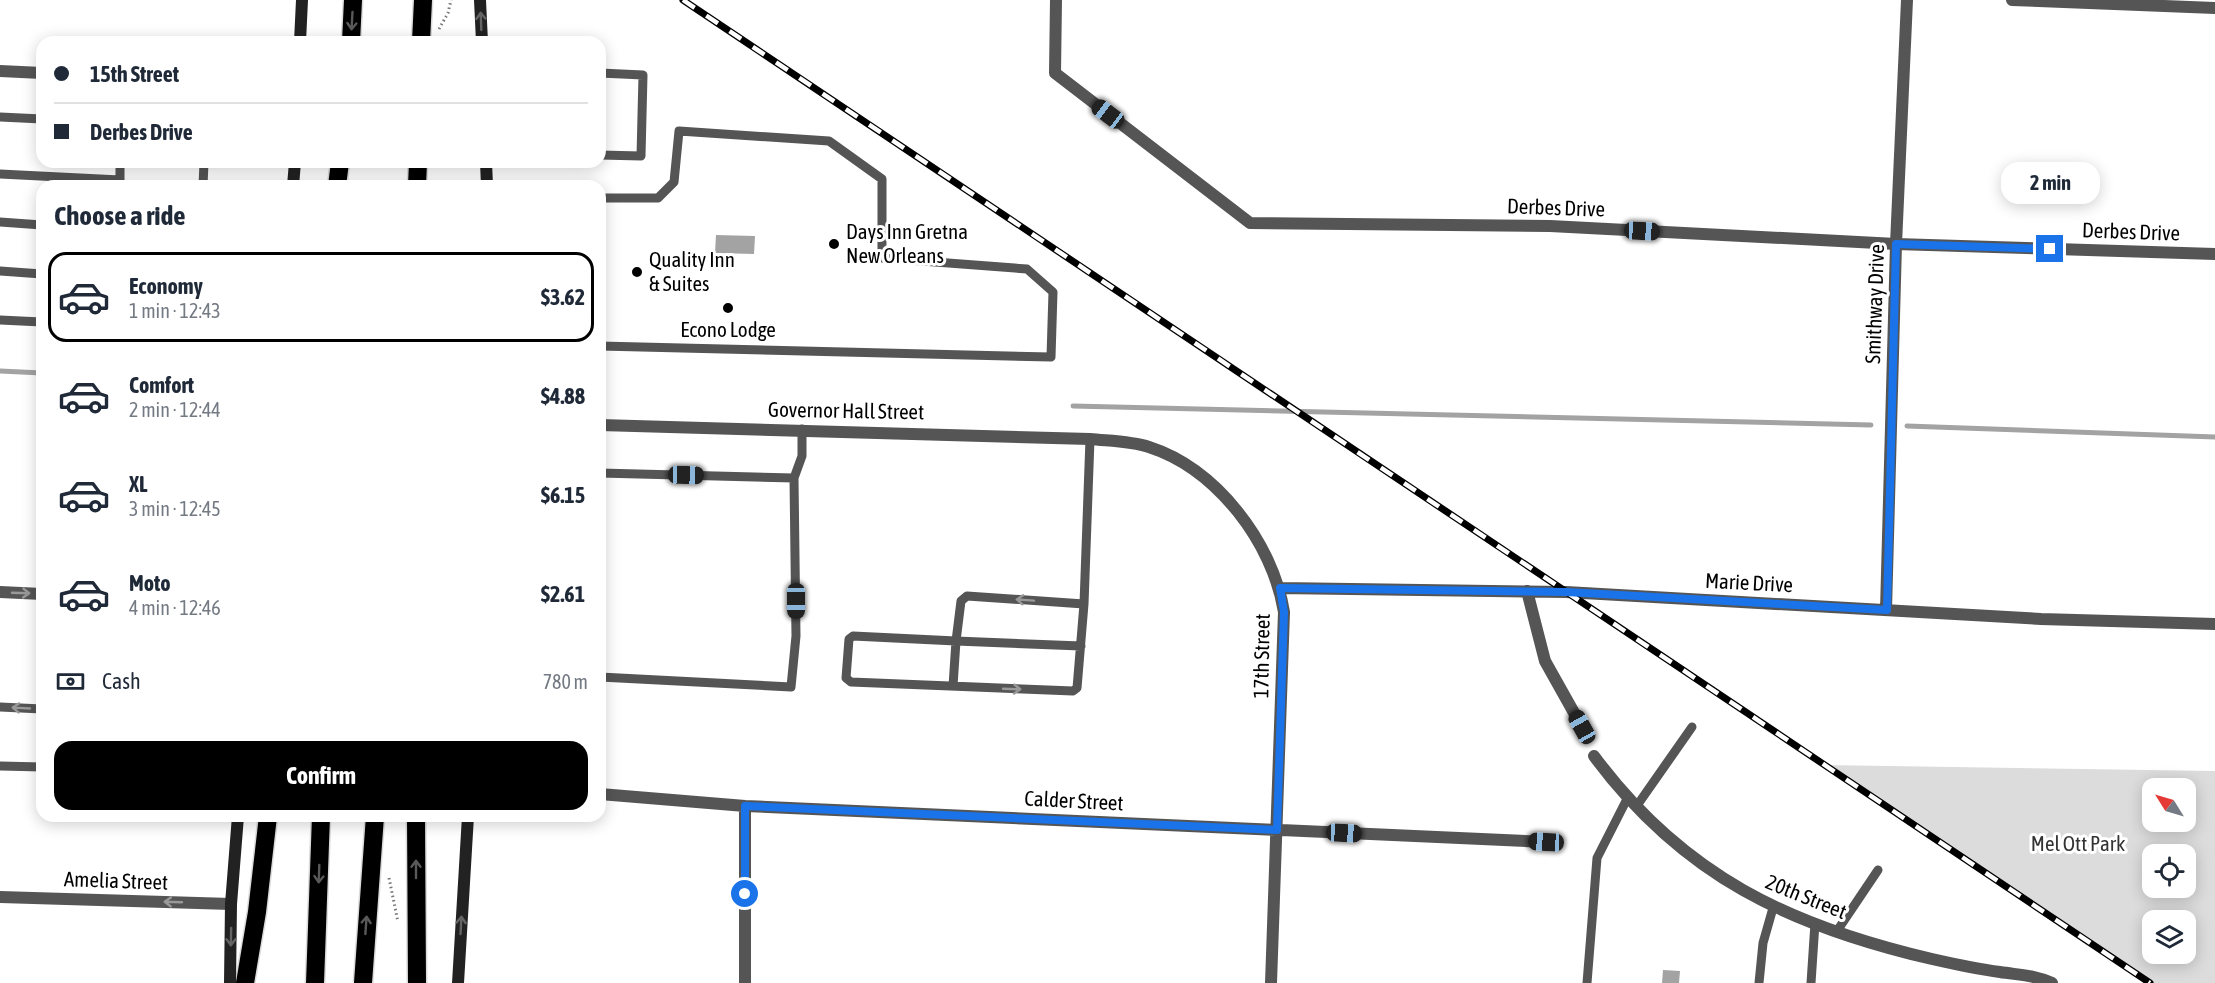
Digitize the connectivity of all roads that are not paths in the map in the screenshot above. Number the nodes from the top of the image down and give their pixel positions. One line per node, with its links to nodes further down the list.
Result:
1 (302, 0): 9 (main road)
2 (353, 0): 10 (highway, one-way to 10)
3 (423, 0): 11 (highway)
4 (480, 0): 12 (main road, one-way to 4)
5 (1056, 0): 24 (street, Derbes Drive)
6 (1907, 0): 24 (street, Smithway Drive)
7 (2012, 0): 8 (street)
8 (2215, 8)
9 (300, 36)
10 (351, 36)
11 (421, 36)
12 (482, 36)
13 (0, 71): 14 (street)
14 (36, 73)
15 (606, 73): 18 (lane)
16 (0, 117): 17 (lane)
17 (36, 119)
18 (606, 155)
19 (0, 174): 20 (lane)
20 (80, 180)
21 (606, 198): 30 (lane)
22 (0, 222): 23 (lane)
23 (36, 225)
24 (1896, 244): 25 (street, Derbes Drive); 41 (street, Smithway Drive)
25 (2215, 254)
26 (0, 271): 27 (lane)
27 (36, 274)
28 (0, 320): 29 (lane)
29 (36, 322)
30 (606, 346)
31 (606, 425): 32 (street, Governor Hall Street)
32 (802, 429): 33 (street, Governor Hall Street); 35 (lane)
33 (1090, 439): 36 (street, 17th Street); 40 (lane)
34 (606, 473): 35 (lane)
35 (794, 478): 45 (lane)
36 (1280, 588): 37 (street, Marie Drive); 63 (street, 17th Street)
37 (1527, 591): 41 (street, Marie Drive); 49 (street)
38 (0, 592): 39 (street, one-way to 39)
39 (36, 594)
40 (1084, 604): 43 (lane, one-way to 43); 44 (lane)
41 (1887, 610): 42 (street, Marie Drive)
42 (2215, 624)
43 (956, 641): 44 (lane); 46 (lane); 46 (lane)
44 (1081, 646): 46 (lane, one-way to 44)
45 (606, 677)
46 (953, 686)
47 (0, 707): 48 (lane, one-way to 47)
48 (36, 709)
49 (1582, 727)
50 (1692, 727): 55 (lane)
51 (1594, 756): 55 (street, 20th Street)
52 (0, 766): 53 (lane)
53 (36, 767)
54 (606, 794): 56 (street, Calder Street)
55 (1632, 803): 68 (street, 20th Street); 79 (lane)
56 (745, 806): 63 (street, Calder Street); 77 (street)
57 (238, 822): 67 (main road)
58 (267, 822): 72 (highway)
59 (321, 822): 73 (highway, one-way to 73)
60 (375, 822): 74 (highway, one-way to 60, bridge)
61 (416, 822): 75 (highway, one-way to 61)
62 (468, 822): 76 (main road, one-way to 62)
63 (1277, 830): 64 (street, Calder Street); 78 (street, 17th Street)
64 (1546, 842)
65 (1878, 870): 70 (lane)
66 (0, 897): 67 (street, Amelia Street, one-way to 66)
67 (231, 904): 71 (main road, one-way to 71)
68 (1773, 908): 69 (street, 20th Street); 80 (lane)
69 (1815, 923): 70 (street, 20th Street); 81 (lane)
70 (1837, 931): 82 (street, 20th Street)
71 (230, 983)
72 (245, 983)
73 (315, 983)
74 (363, 983)
75 (417, 983)
76 (458, 983)
77 (745, 983)
78 (1271, 983)
79 (1587, 983)
80 (1759, 983)
81 (1811, 983)
82 (2052, 983)

